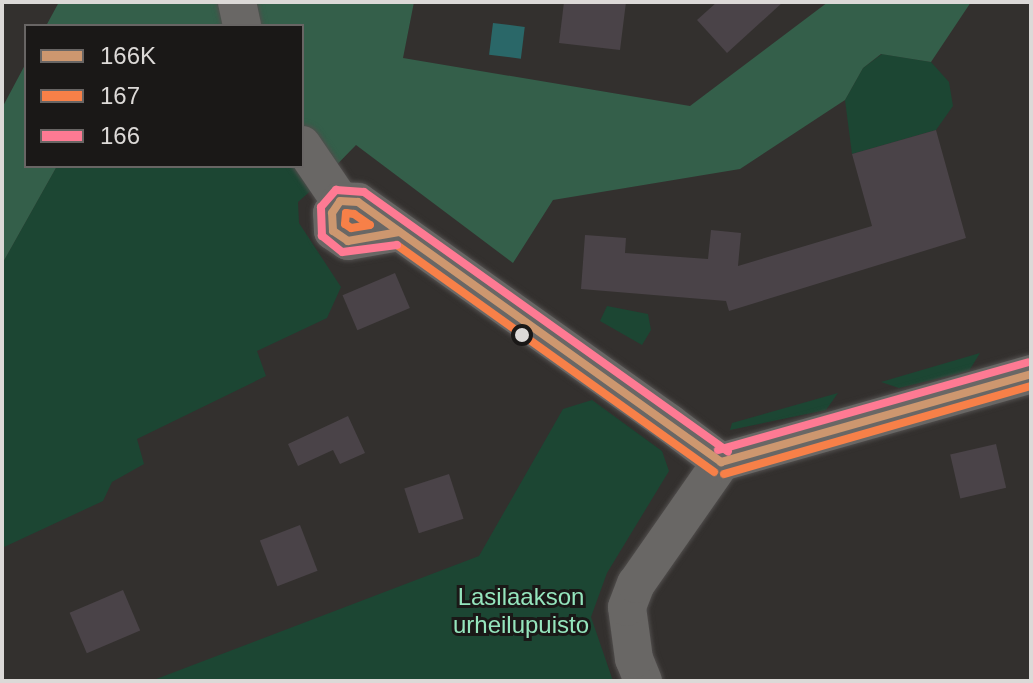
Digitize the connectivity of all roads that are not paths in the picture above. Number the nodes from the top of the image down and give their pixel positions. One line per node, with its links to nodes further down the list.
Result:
1 (237, 2): 2 (street)
2 (242, 24)
3 (304, 148): 5 (street)
4 (1031, 374): 5 (street)
5 (721, 462): 6 (street)
6 (643, 681)

